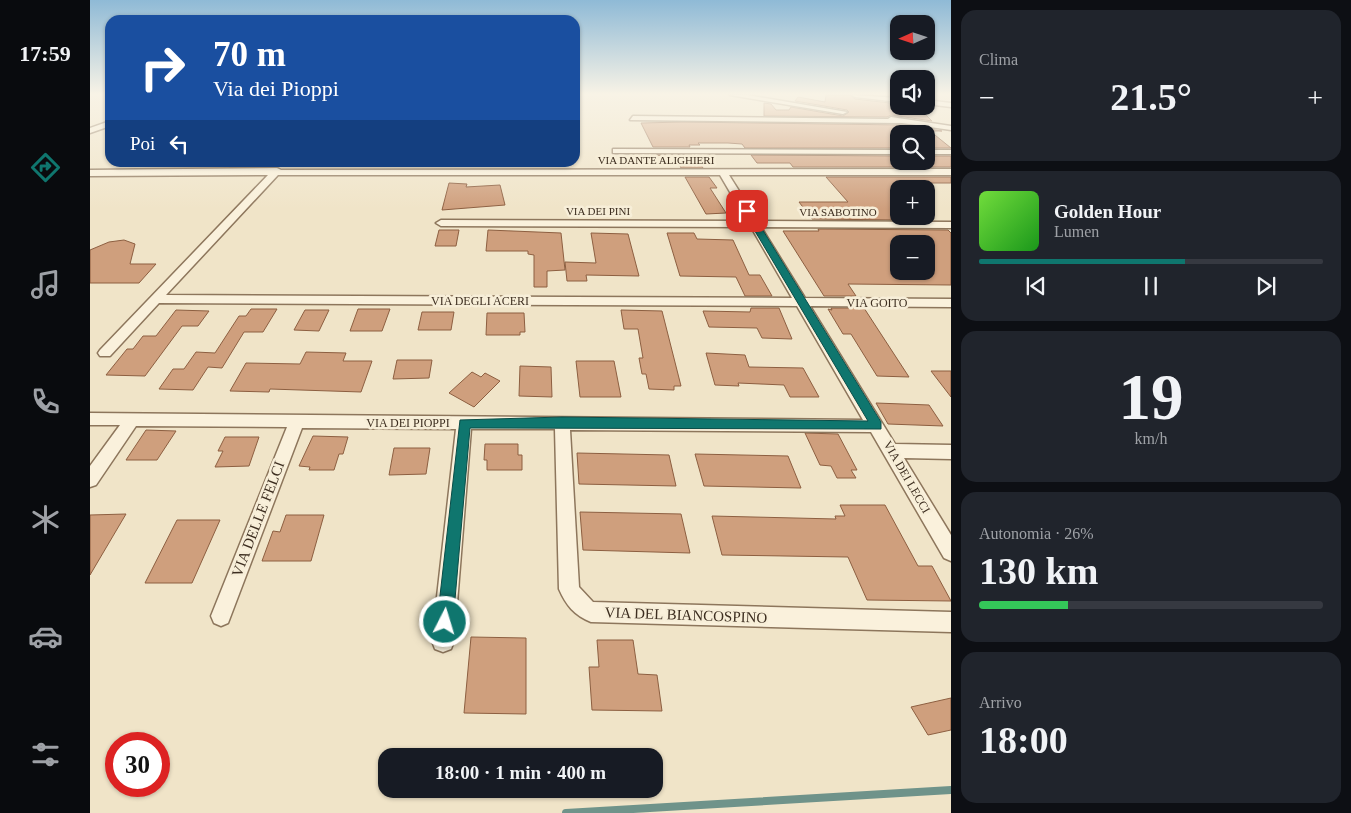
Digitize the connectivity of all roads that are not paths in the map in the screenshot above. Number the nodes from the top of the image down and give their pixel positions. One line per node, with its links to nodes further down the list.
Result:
1 (616, 151): 2 (street)
2 (890, 152)
3 (935, 152): 4 (street)
4 (951, 152)
5 (277, 171): 6 (street, VIA DANTE ALIGHIERI); 8 (street, VIA DANTE ALIGHIERI); 12 (street)
6 (723, 172): 7 (street, VIA DANTE ALIGHIERI); 10 (street, VIA DEI LECCI)
7 (951, 172)
8 (90, 173)
9 (441, 222): 10 (street, VIA DEI PINI)
10 (755, 224): 11 (street, VIA SABOTINO); 13 (street, VIA DEI LECCI)
11 (951, 225)
12 (156, 299): 13 (street, VIA DEGLI ACERI); 15 (street)
13 (803, 303): 14 (street, VIA GOITO); 21 (street, VIA DEI LECCI)
14 (951, 303)
15 (104, 353)
16 (90, 419): 17 (street, VIA DEI PIOPPI)
17 (132, 420): 19 (street, VIA DEI PIOPPI); 24 (street)
18 (562, 422): 20 (street, VIA DEI PIOPPI); 21 (street, VIA DEI PIOPPI); 27 (street, VIA DEL BIANCOSPINO)
19 (296, 423): 20 (street, VIA DEI PIOPPI); 26 (street, VIA DELLE FELCI)
20 (464, 423): 28 (street)
21 (877, 426): 22 (street, VIA DEI LECCI)
22 (892, 451): 23 (street); 25 (street, VIA DEI LECCI)
23 (951, 452)
24 (90, 480)
25 (951, 552)
26 (221, 616)
27 (951, 622)
28 (443, 641)

